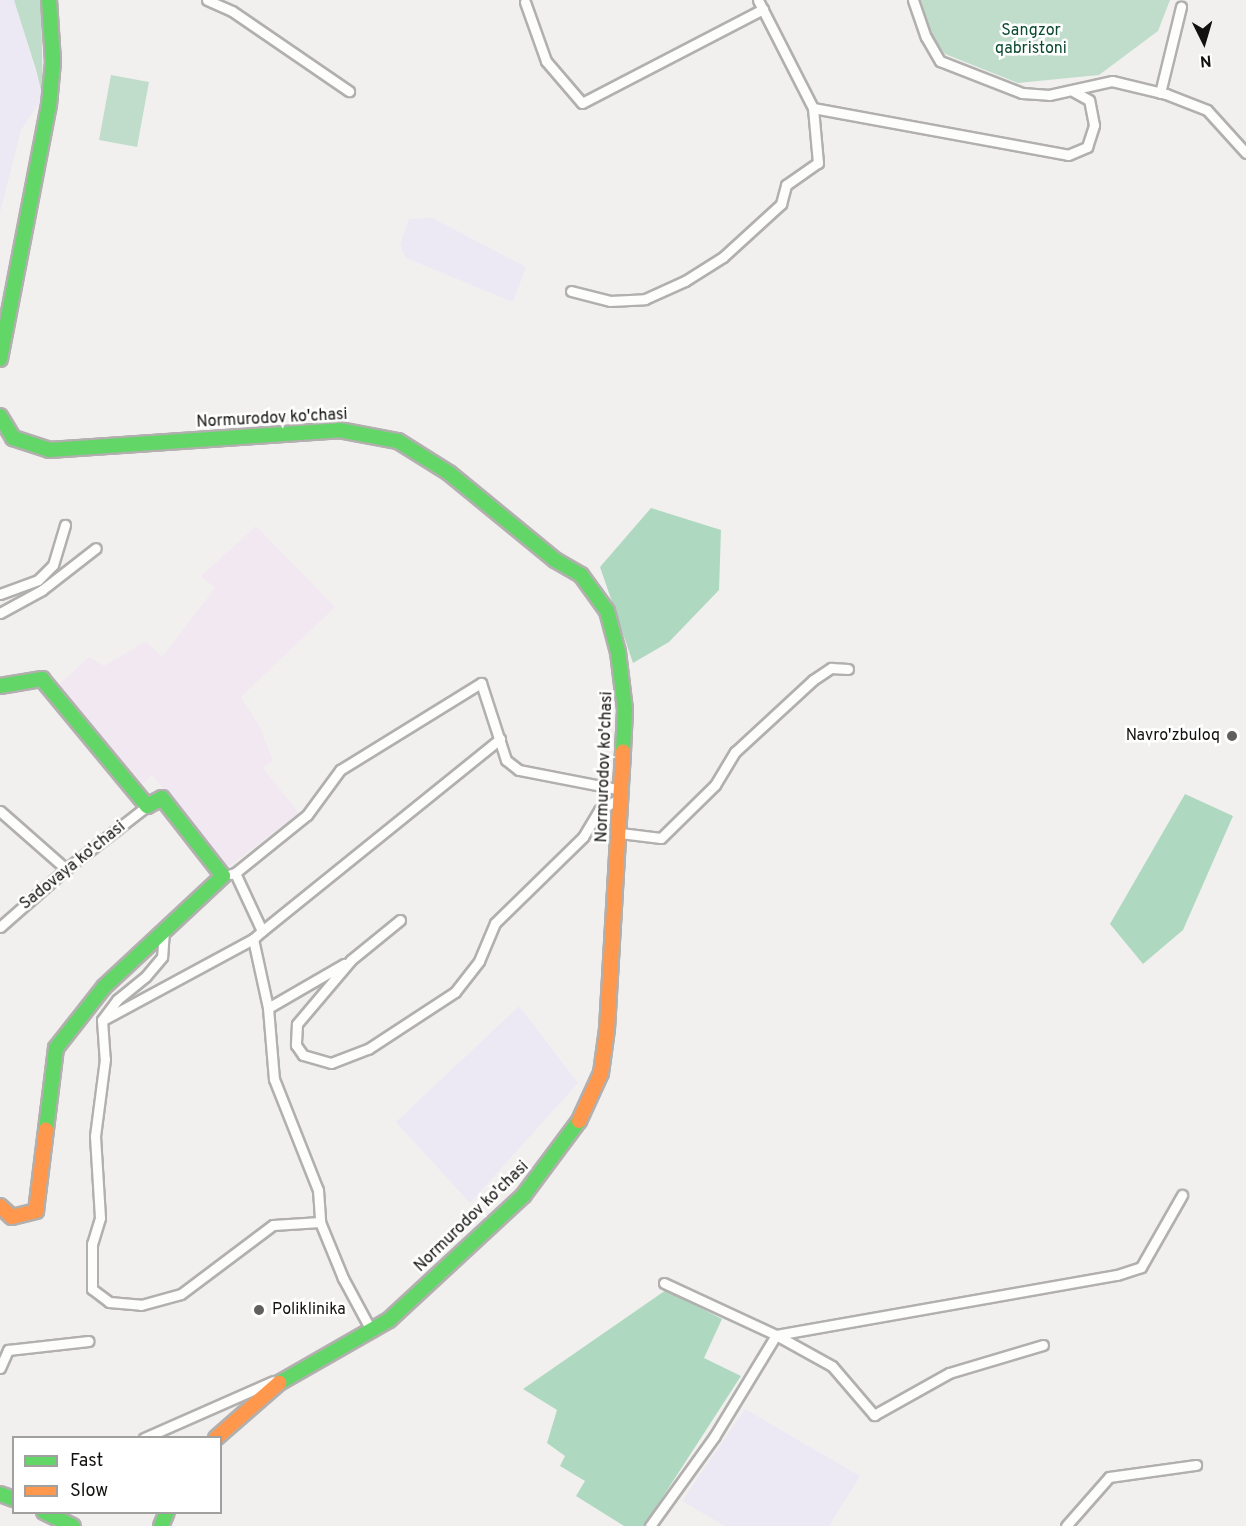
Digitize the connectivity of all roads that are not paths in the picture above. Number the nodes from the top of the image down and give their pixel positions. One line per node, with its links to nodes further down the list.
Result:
1 (49, 0): 13 (main road)
2 (207, 0): 7 (street)
3 (913, 0): 8 (street)
4 (525, 1): 5 (street)
5 (760, 5): 10 (street)
6 (1181, 7): 9 (street)
7 (349, 91)
8 (1074, 91): 9 (street); 10 (street)
9 (1160, 93): 11 (street)
10 (813, 108): 12 (street)
11 (1246, 153)
12 (571, 291)
13 (0, 359)
14 (0, 416): 22 (main road, Normurodov ko'chasi)
15 (65, 525): 17 (street)
16 (96, 548): 18 (street)
17 (0, 594)
18 (0, 613)
19 (848, 669): 25 (street)
20 (0, 686): 23 (main road)
21 (500, 739): 22 (street); 27 (street); 31 (street)
22 (622, 793): 25 (main road, Normurodov ko'chasi); 33 (street)
23 (147, 806): 26 (street, Sadovaya ko'chasi); 27 (main road)
24 (0, 812): 26 (street)
25 (620, 833): 40 (main road, Normurodov ko'chasi)
26 (66, 869): 29 (street, Sadovaya ko'chasi)
27 (229, 874): 30 (main road); 31 (street)
28 (400, 920): 33 (street)
29 (0, 927)
30 (164, 928): 35 (street); 37 (main road)
31 (262, 931): 32 (street)
32 (253, 939): 34 (street); 35 (street)
33 (351, 960): 34 (street)
34 (268, 1008): 38 (street)
35 (102, 1020): 38 (street)
36 (1182, 1195): 41 (street)
37 (0, 1206)
38 (320, 1222): 40 (street)
39 (664, 1283): 41 (street)
40 (372, 1332): 45 (main road, Normurodov ko'chasi)
41 (776, 1335): 43 (street); 53 (street)
42 (88, 1341): 44 (street)
43 (1043, 1345)
44 (0, 1368)
45 (299, 1370): 46 (street); 47 (main road, Normurodov ko'chasi)
46 (146, 1436)
47 (217, 1436)
48 (1196, 1465): 54 (street)
49 (44, 1514): 51 (main road)
50 (46, 1514): 52 (main road)
51 (56, 1526)
52 (73, 1526)
53 (650, 1526)
54 (1066, 1526)

